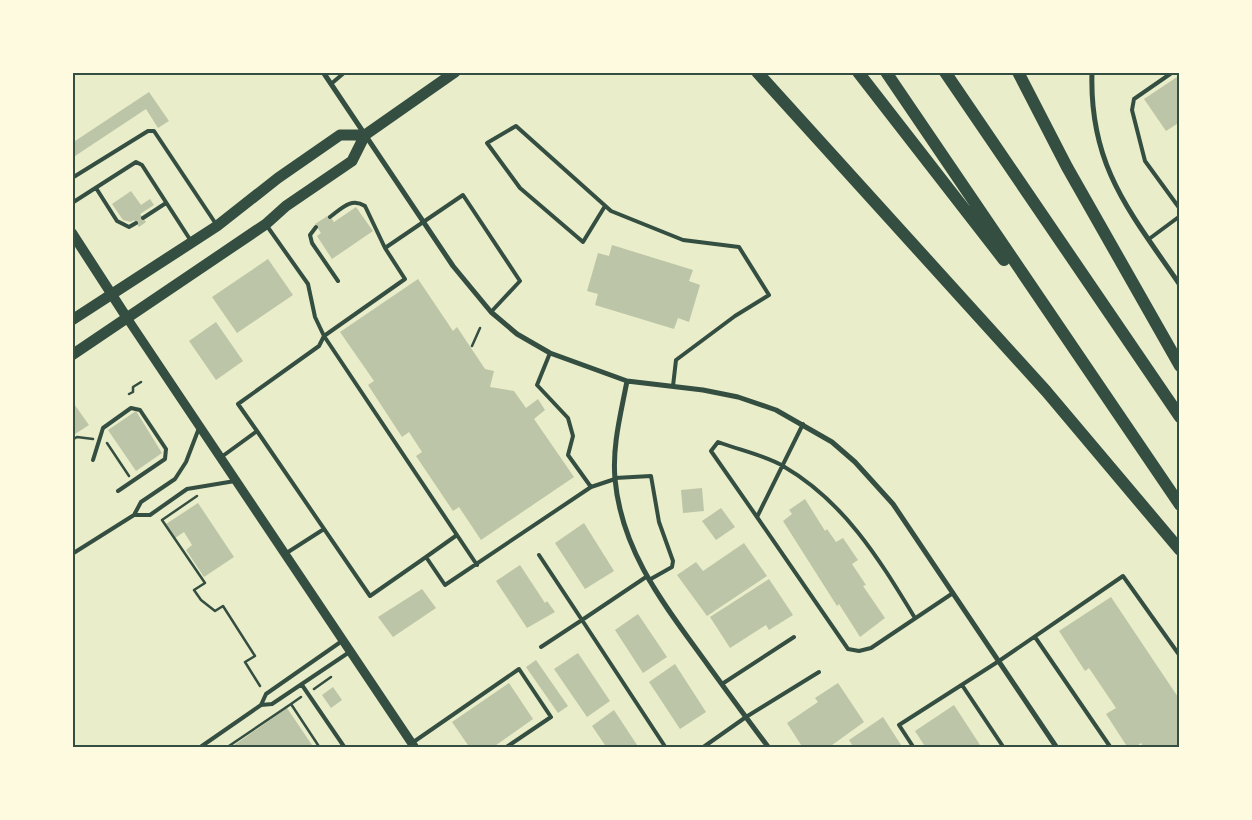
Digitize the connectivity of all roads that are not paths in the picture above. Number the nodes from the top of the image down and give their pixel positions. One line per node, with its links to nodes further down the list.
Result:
1 (323, 72): 11 (street)
2 (345, 72): 11 (lane)
3 (455, 72): 12 (main road)
4 (757, 72): 60 (highway)
5 (858, 72): 37 (highway)
6 (886, 72): 37 (highway)
7 (945, 72): 44 (highway)
8 (1018, 72): 41 (highway)
9 (1092, 72): 28 (street)
10 (1173, 72): 18 (lane)
11 (331, 84): 12 (street)
12 (365, 135): 22 (street); 24 (main road); 25 (main road)
13 (72, 178): 25 (lane)
14 (96, 188): 15 (lane); 16 (lane); 23 (lane)
15 (72, 203)
16 (166, 203): 20 (lane); 29 (lane)
17 (605, 206): 17 (lane); 43 (lane)
18 (1180, 209)
19 (1180, 216): 28 (lane)
20 (143, 218)
21 (330, 218): 30 (lane)
22 (422, 221): 30 (lane); 34 (street); 34 (lane)
23 (136, 223)
24 (266, 224): 35 (main road); 38 (lane)
25 (217, 226): 29 (main road)
26 (316, 227): 31 (lane)
27 (72, 233): 33 (main road)
28 (1149, 239): 32 (street)
29 (192, 243): 33 (main road)
30 (386, 248): 38 (lane)
31 (338, 281)
32 (1180, 285)
33 (112, 295): 35 (main road); 36 (main road)
34 (491, 312): 39 (street)
35 (127, 318): 40 (main road); 46 (street)
36 (72, 320)
37 (1063, 335): 55 (highway)
38 (324, 336): 47 (lane); 59 (lane)
39 (550, 353): 42 (street); 53 (lane)
40 (72, 355)
41 (1180, 366)
42 (627, 381): 43 (street); 51 (street)
43 (673, 386): 45 (street)
44 (1180, 417)
45 (803, 424): 50 (lane); 67 (street)
46 (199, 426): 48 (street); 56 (lane)
47 (258, 432): 48 (lane); 58 (lane)
48 (220, 458): 52 (street)
49 (93, 460): 54 (lane)
50 (782, 465): 57 (lane); 57 (lane); 68 (lane)
51 (615, 478): 53 (lane); 66 (street); 66 (lane)
52 (235, 481): 56 (lane); 62 (street)
53 (591, 488): 65 (lane)
54 (118, 491)
55 (1180, 505)
56 (134, 515): 61 (lane)
57 (757, 517): 68 (lane)
58 (324, 529): 62 (lane); 64 (lane)
59 (457, 535): 64 (lane); 65 (lane)
60 (1180, 550)
61 (72, 554)
62 (285, 554): 72 (street)
63 (539, 555): 69 (lane)
64 (426, 556): 65 (lane)
65 (476, 565)
66 (647, 579): 69 (lane); 78 (street)
67 (953, 593): 68 (lane); 76 (street)
68 (915, 618)
69 (582, 620): 73 (lane); 87 (lane)
70 (794, 637): 78 (lane)
71 (1035, 637): 75 (lane); 76 (lane); 93 (lane)
72 (343, 640): 74 (street); 81 (lane)
73 (541, 647)
74 (351, 652): 79 (lane); 83 (street)
75 (1180, 656)
76 (999, 661): 80 (lane); 92 (street)
77 (819, 672): 82 (lane)
78 (722, 684): 82 (street)
79 (302, 685): 81 (lane); 85 (lane)
80 (962, 685): 90 (lane); 91 (lane)
81 (261, 705): 84 (lane)
82 (746, 717): 88 (lane); 89 (street)
83 (414, 745): 86 (lane)
84 (199, 748)
85 (345, 748)
86 (505, 748)
87 (666, 748)
88 (702, 748)
89 (769, 748)
90 (914, 748)
91 (1004, 748)
92 (1057, 748)
93 (1111, 748)

